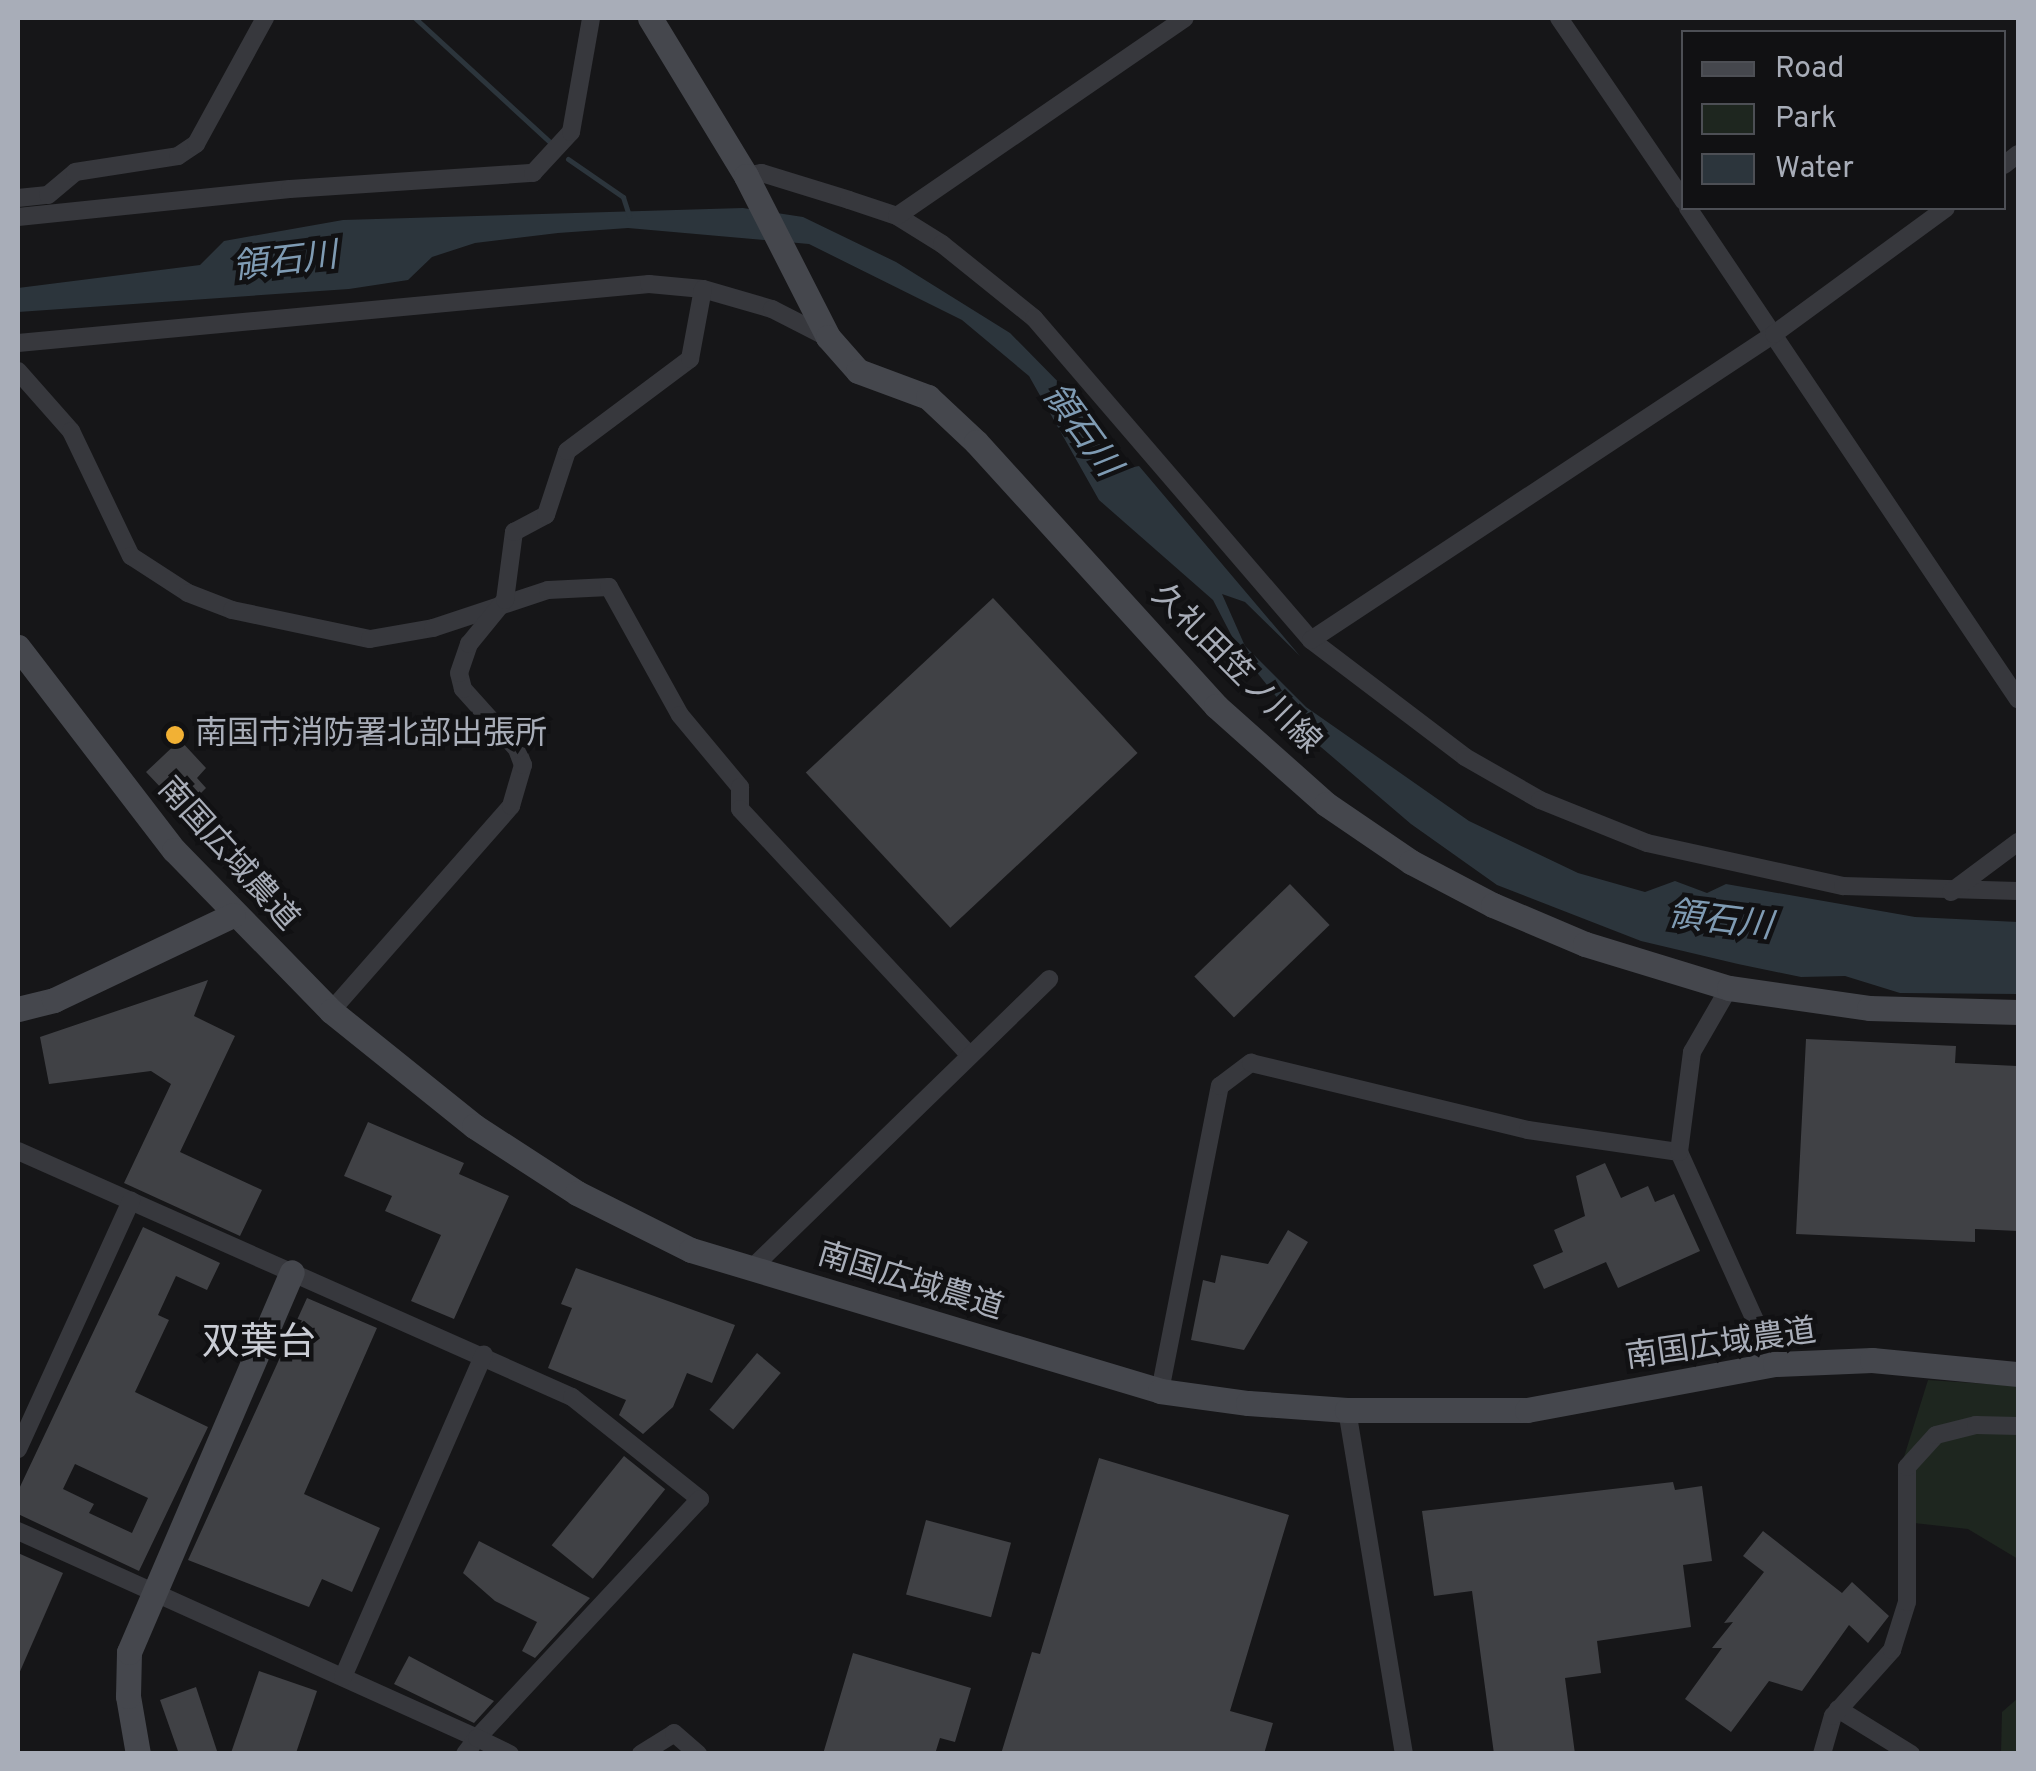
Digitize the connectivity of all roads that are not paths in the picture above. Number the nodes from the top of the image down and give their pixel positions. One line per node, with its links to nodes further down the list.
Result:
1 (265, 18): 8 (street)
2 (591, 18): 11 (street)
3 (650, 18): 6 (street, 久礼田笠ノ川線)
4 (1186, 18): 12 (street)
5 (1559, 18): 7 (street)
6 (748, 181): 12 (street); 14 (street, 久礼田笠ノ川線)
7 (1681, 197)
8 (18, 198)
9 (1689, 210): 15 (street)
10 (1943, 210): 15 (street)
11 (18, 216)
12 (897, 216): 19 (street)
13 (703, 289): 14 (street); 16 (street); 18 (street)
14 (822, 328): 27 (street, 久礼田笠ノ川線)
15 (1774, 334): 19 (street); 21 (street)
16 (18, 343)
17 (18, 371): 18 (street)
18 (505, 600): 29 (street); 31 (street)
19 (1311, 640): 24 (street)
20 (18, 648): 25 (street, 南国広域農道)
21 (2018, 699)
22 (2018, 842): 24 (street)
23 (2018, 891): 24 (street)
24 (1951, 892)
25 (232, 915): 28 (street); 29 (street, 南国広域農道)
26 (1049, 979): 31 (street)
27 (1730, 988): 30 (street, 久礼田笠ノ川線); 33 (street)
28 (18, 1008)
29 (330, 1011): 35 (street, 南国広域農道)
30 (2018, 1012)
31 (969, 1054): 35 (street)
32 (18, 1151): 34 (street)
33 (1679, 1152): 38 (street); 40 (street)
34 (131, 1201): 36 (street); 43 (street)
35 (752, 1269): 40 (street, 南国広域農道)
36 (292, 1272): 37 (street); 45 (street)
37 (484, 1355): 46 (street); 48 (street)
38 (1762, 1367): 39 (street, 南国広域農道); 41 (street, 南国広域農道)
39 (2018, 1374)
40 (1160, 1390): 41 (street, 南国広域農道)
41 (1347, 1410): 53 (street)
42 (2018, 1426): 47 (street)
43 (18, 1449)
44 (18, 1531): 45 (street)
45 (152, 1591): 46 (street); 49 (street)
46 (343, 1677): 48 (street)
47 (1838, 1709): 54 (street); 55 (street)
48 (471, 1746): 50 (street)
49 (138, 1754)
50 (510, 1754)
51 (641, 1754): 52 (street)
52 (698, 1754)
53 (1404, 1754)
54 (1822, 1754)
55 (1910, 1754)

